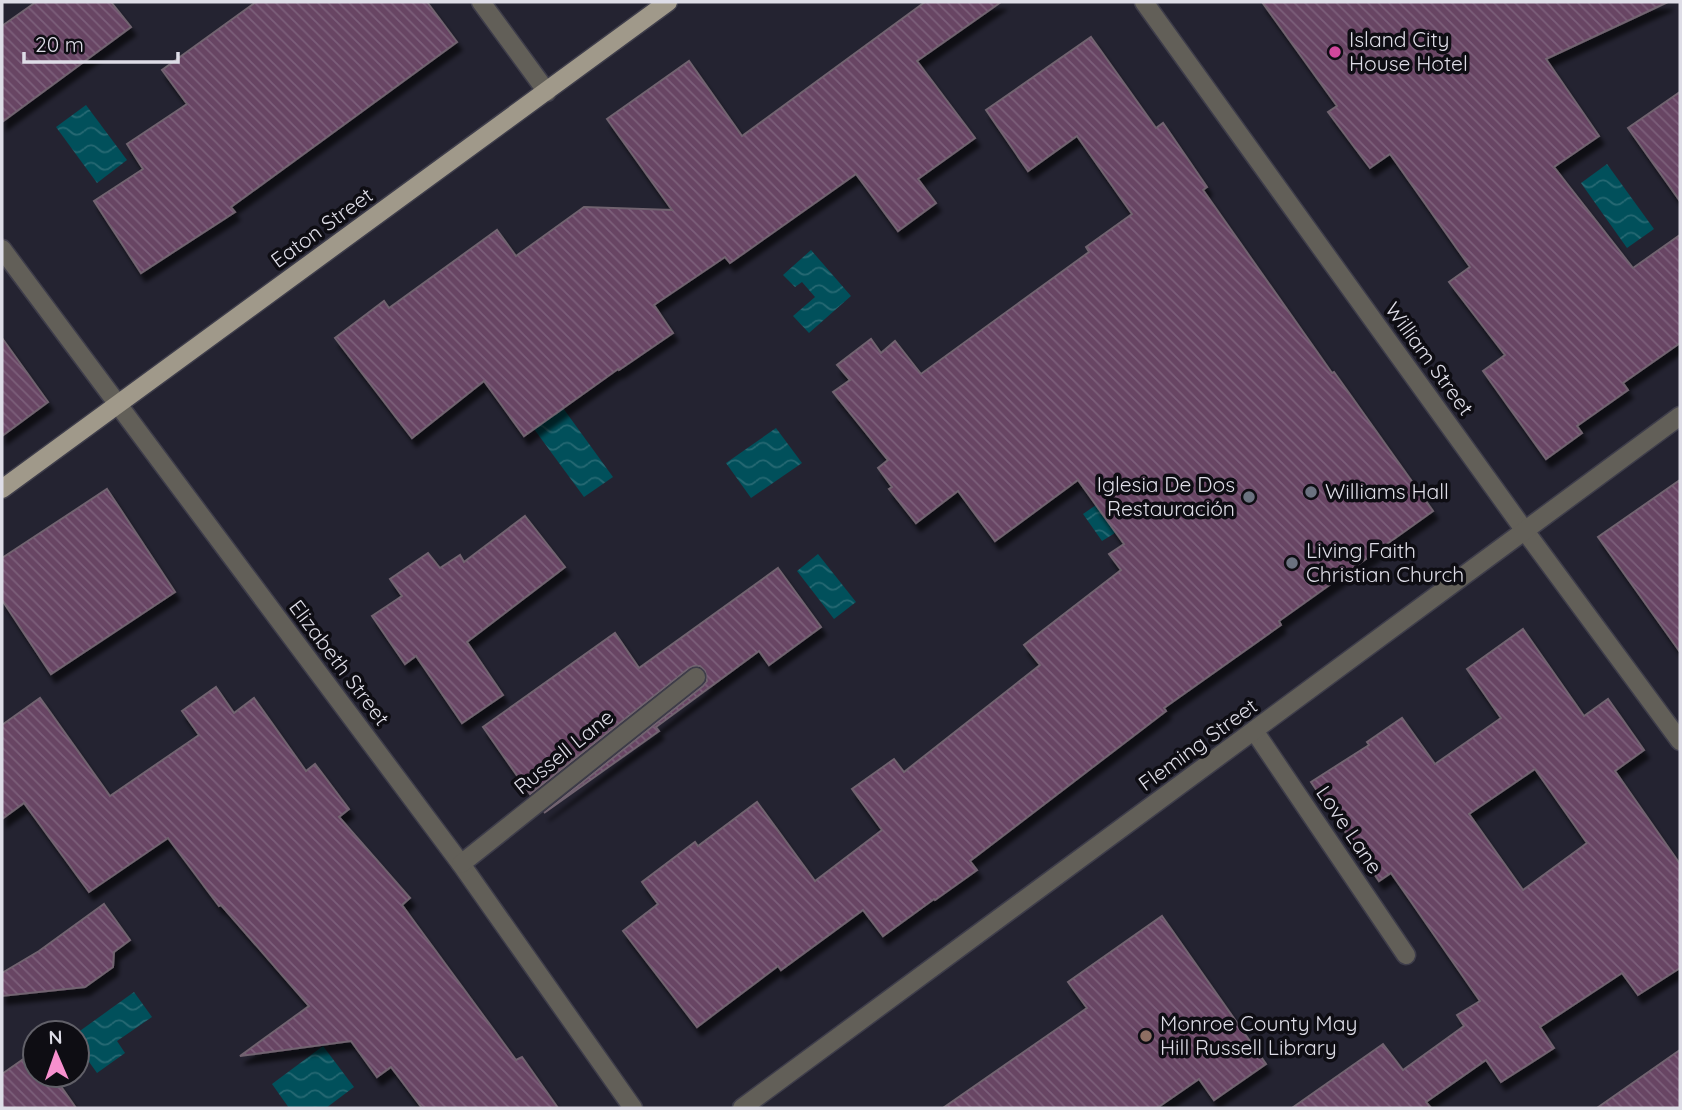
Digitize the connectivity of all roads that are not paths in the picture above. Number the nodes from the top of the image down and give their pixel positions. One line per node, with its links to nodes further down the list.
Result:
1 (481, 2): 4 (street)
2 (668, 2): 4 (main road, Eaton Street)
3 (1144, 2): 9 (street, William Street)
4 (547, 92): 6 (main road, Eaton Street)
5 (2, 249): 6 (street, Elizabeth Street)
6 (117, 404): 8 (main road, Eaton Street); 13 (street, Elizabeth Street)
7 (1680, 416): 9 (street, Fleming Street)
8 (2, 489)
9 (1525, 531): 11 (street, Fleming Street); 12 (street, William Street)
10 (695, 677): 13 (street, Russell Lane)
11 (1255, 732): 14 (street, Love Lane); 16 (street, Fleming Street)
12 (1680, 741)
13 (461, 864): 15 (street, Elizabeth Street)
14 (1406, 955)
15 (634, 1108)
16 (742, 1108)

